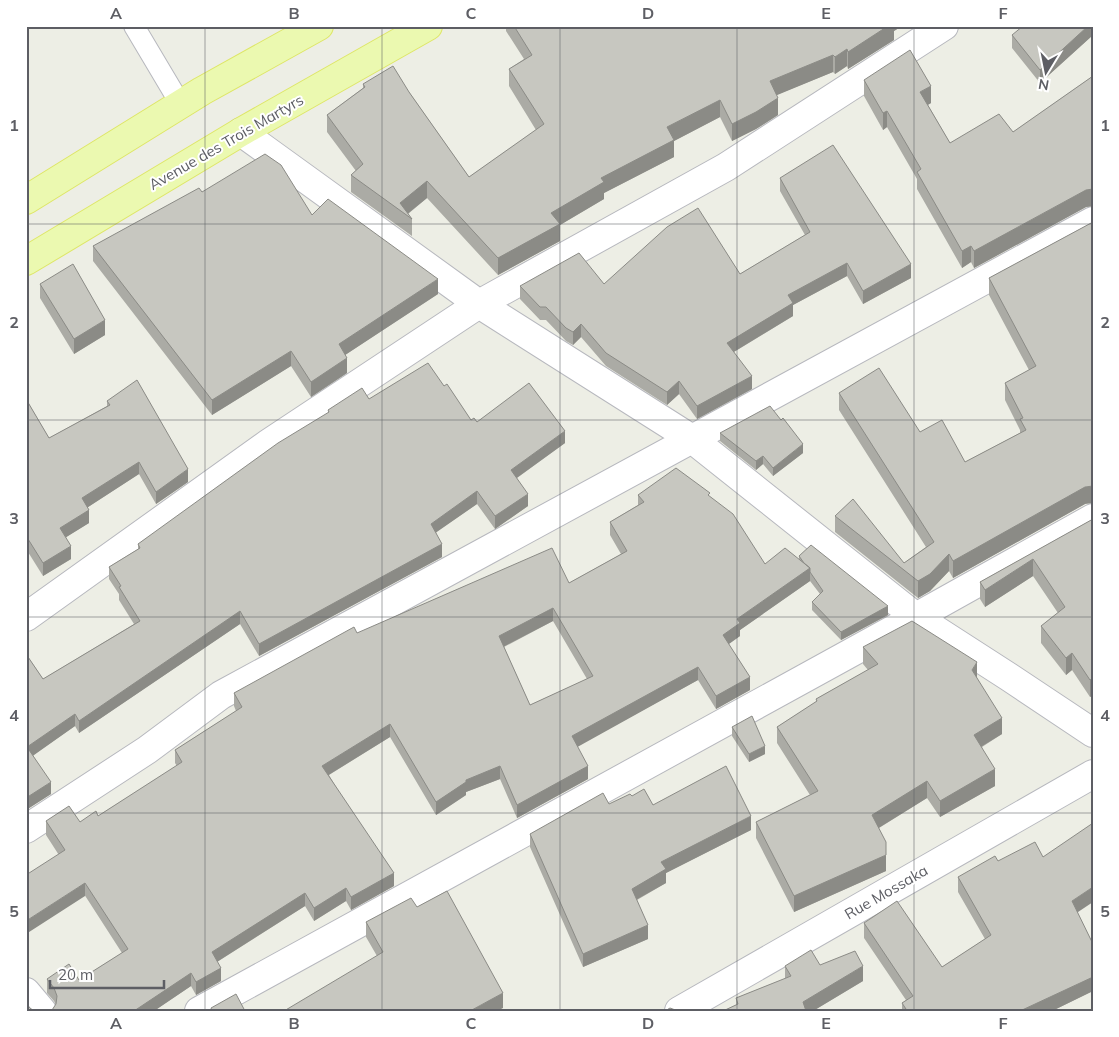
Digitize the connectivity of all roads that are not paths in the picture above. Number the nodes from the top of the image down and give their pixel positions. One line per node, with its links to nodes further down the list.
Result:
1 (134, 26): 5 (lane)
2 (319, 26): 5 (main road)
3 (428, 26): 6 (main road, Avenue des Trois Martyrs)
4 (944, 26): 10 (street)
5 (181, 105): 7 (main road)
6 (242, 132): 9 (main road, Avenue des Trois Martyrs); 10 (street)
7 (26, 200)
8 (1093, 220): 11 (street)
9 (26, 261)
10 (479, 304): 11 (street); 13 (street)
11 (692, 439): 14 (street); 17 (street)
12 (1093, 518): 14 (street)
13 (26, 617)
14 (916, 618): 15 (street); 20 (street)
15 (1093, 733)
16 (1093, 774): 21 (street, Rue Mossaka)
17 (26, 829)
18 (26, 992): 19 (street)
19 (42, 1011)
20 (199, 1011)
21 (679, 1011)

